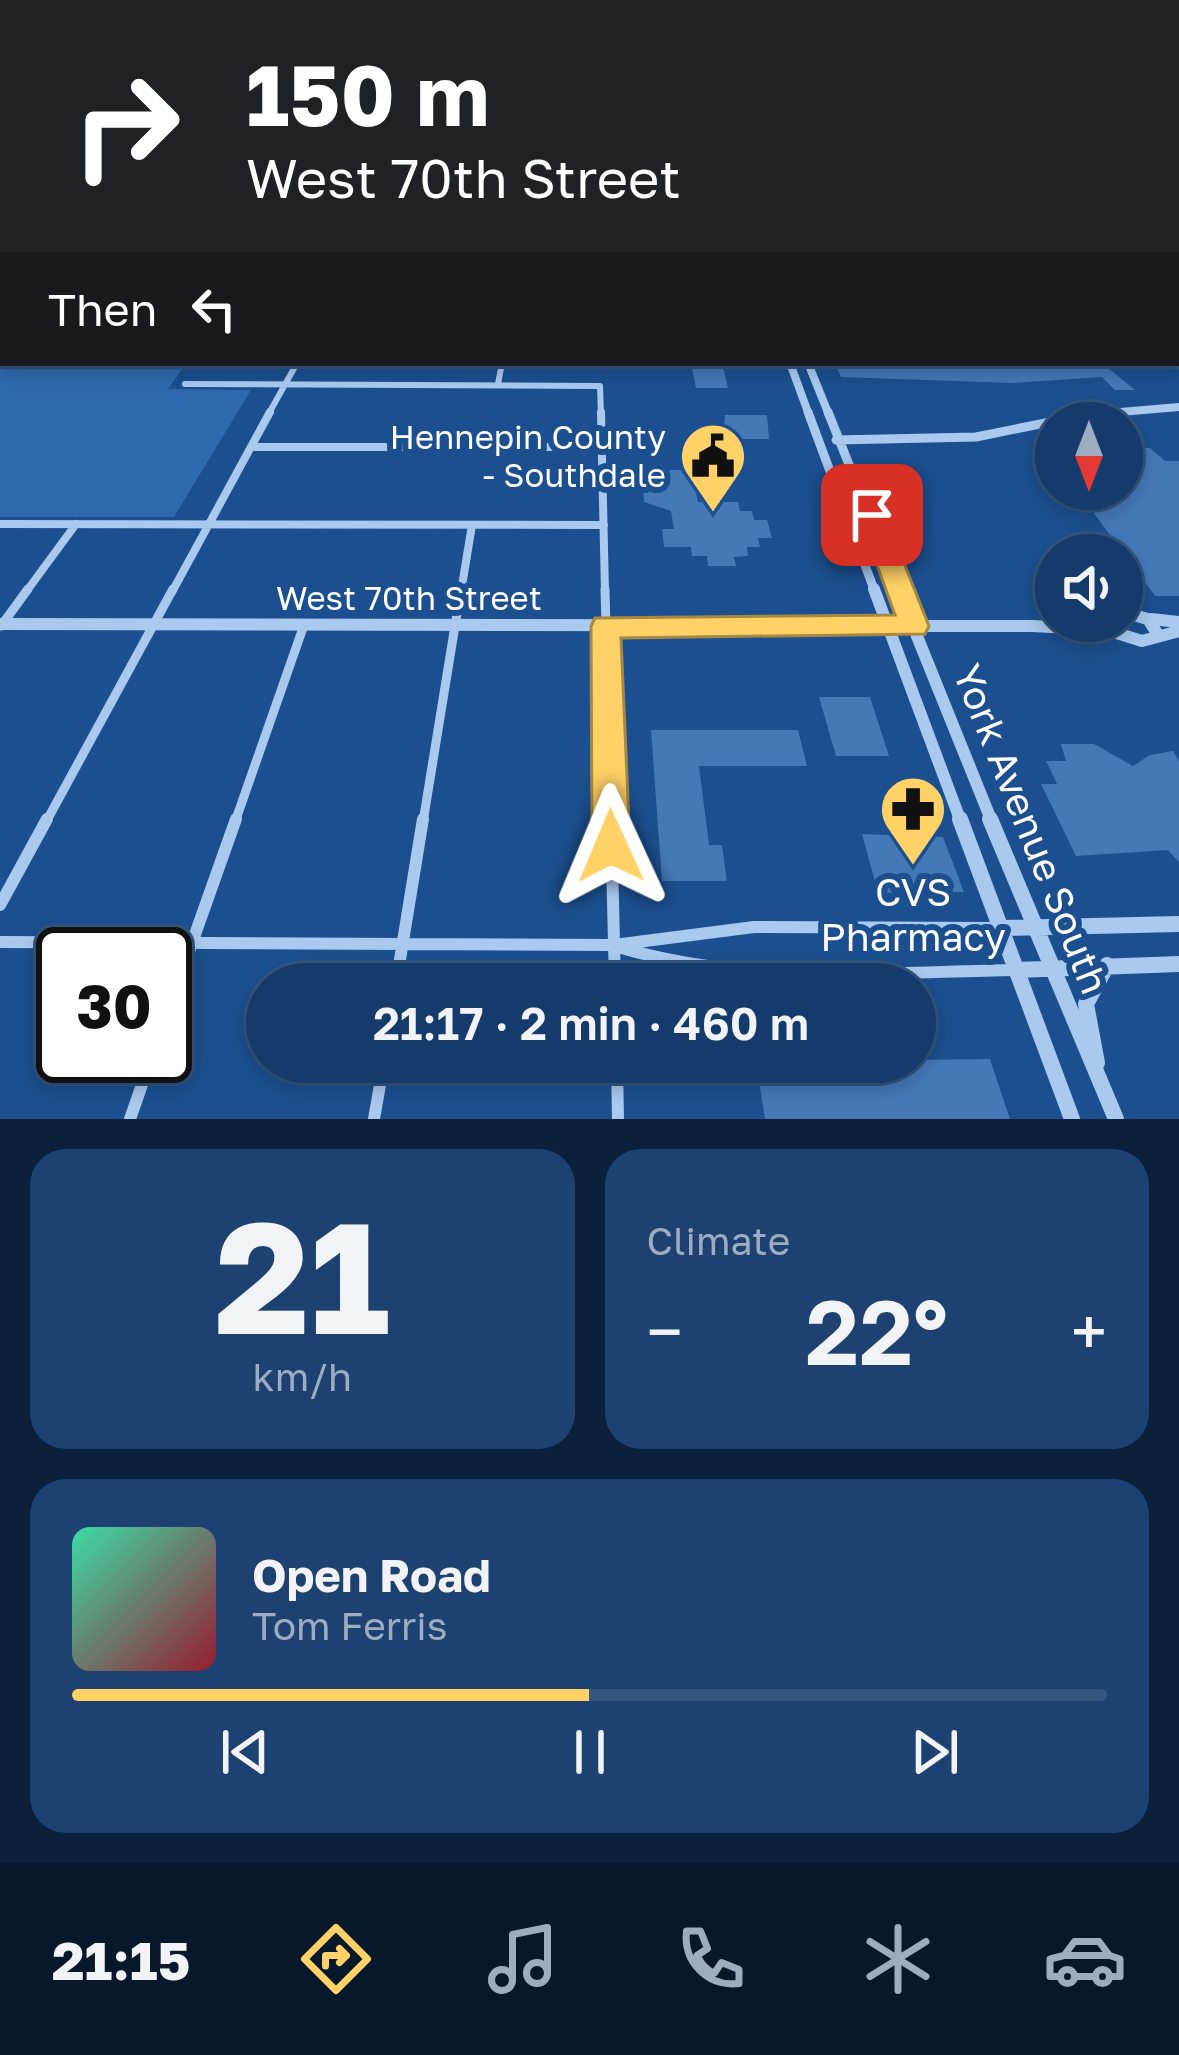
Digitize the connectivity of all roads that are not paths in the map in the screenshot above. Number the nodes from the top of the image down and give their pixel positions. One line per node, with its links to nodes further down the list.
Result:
1 (295, 366): 6 (street)
2 (501, 366): 7 (street)
3 (791, 366): 9 (street, York Avenue South)
4 (809, 366): 10 (street, York Avenue South)
5 (185, 384): 6 (street)
6 (285, 384): 7 (street); 11 (street)
7 (498, 384): 12 (street)
8 (1179, 409): 10 (street)
9 (820, 440): 10 (street); 25 (street, York Avenue South)
10 (839, 440): 26 (street, York Avenue South)
11 (250, 447): 12 (street); 15 (street)
12 (602, 447): 17 (street)
13 (0, 524): 14 (street)
14 (76, 524): 15 (street); 21 (street)
15 (208, 524): 16 (street); 20 (street)
16 (472, 525): 17 (street); 23 (street)
17 (604, 525): 24 (street)
18 (1143, 617): 19 (street)
19 (1148, 619): 28 (street); 29 (street)
20 (152, 624): 21 (street, West 70th Street); 22 (street, West 70th Street); 31 (street)
21 (1, 625)
22 (304, 625): 23 (street, West 70th Street); 37 (street)
23 (455, 626): 24 (street, West 70th Street); 38 (street)
24 (606, 626): 25 (street, West 70th Street); 39 (street)
25 (889, 626): 26 (street, West 70th Street); 34 (street, York Avenue South)
26 (914, 626): 27 (street, West 70th Street); 32 (street, York Avenue South)
27 (1033, 626)
28 (1179, 627): 29 (street)
29 (1158, 635): 30 (street, West 70th Street)
30 (1143, 640)
31 (0, 904)
32 (1033, 924): 33 (street); 34 (street); 43 (street, York Avenue South)
33 (1179, 924)
34 (1002, 928): 39 (street); 45 (street, York Avenue South)
35 (0, 942): 36 (street)
36 (36, 942)
37 (192, 943): 38 (street)
38 (403, 944): 39 (street); 40 (street)
39 (614, 946): 41 (street); 45 (street)
40 (400, 963)
41 (614, 963)
42 (1179, 964): 44 (street)
43 (1049, 965): 44 (street); 45 (street); 46 (street, York Avenue South)
44 (1107, 965): 46 (street)
45 (1016, 970): 53 (street, York Avenue South)
46 (1100, 1078): 54 (street, York Avenue South)
47 (143, 1083): 50 (street)
48 (380, 1083): 51 (street)
49 (617, 1083): 52 (street)
50 (130, 1119)
51 (374, 1119)
52 (618, 1119)
53 (1072, 1119)
54 (1116, 1119)

